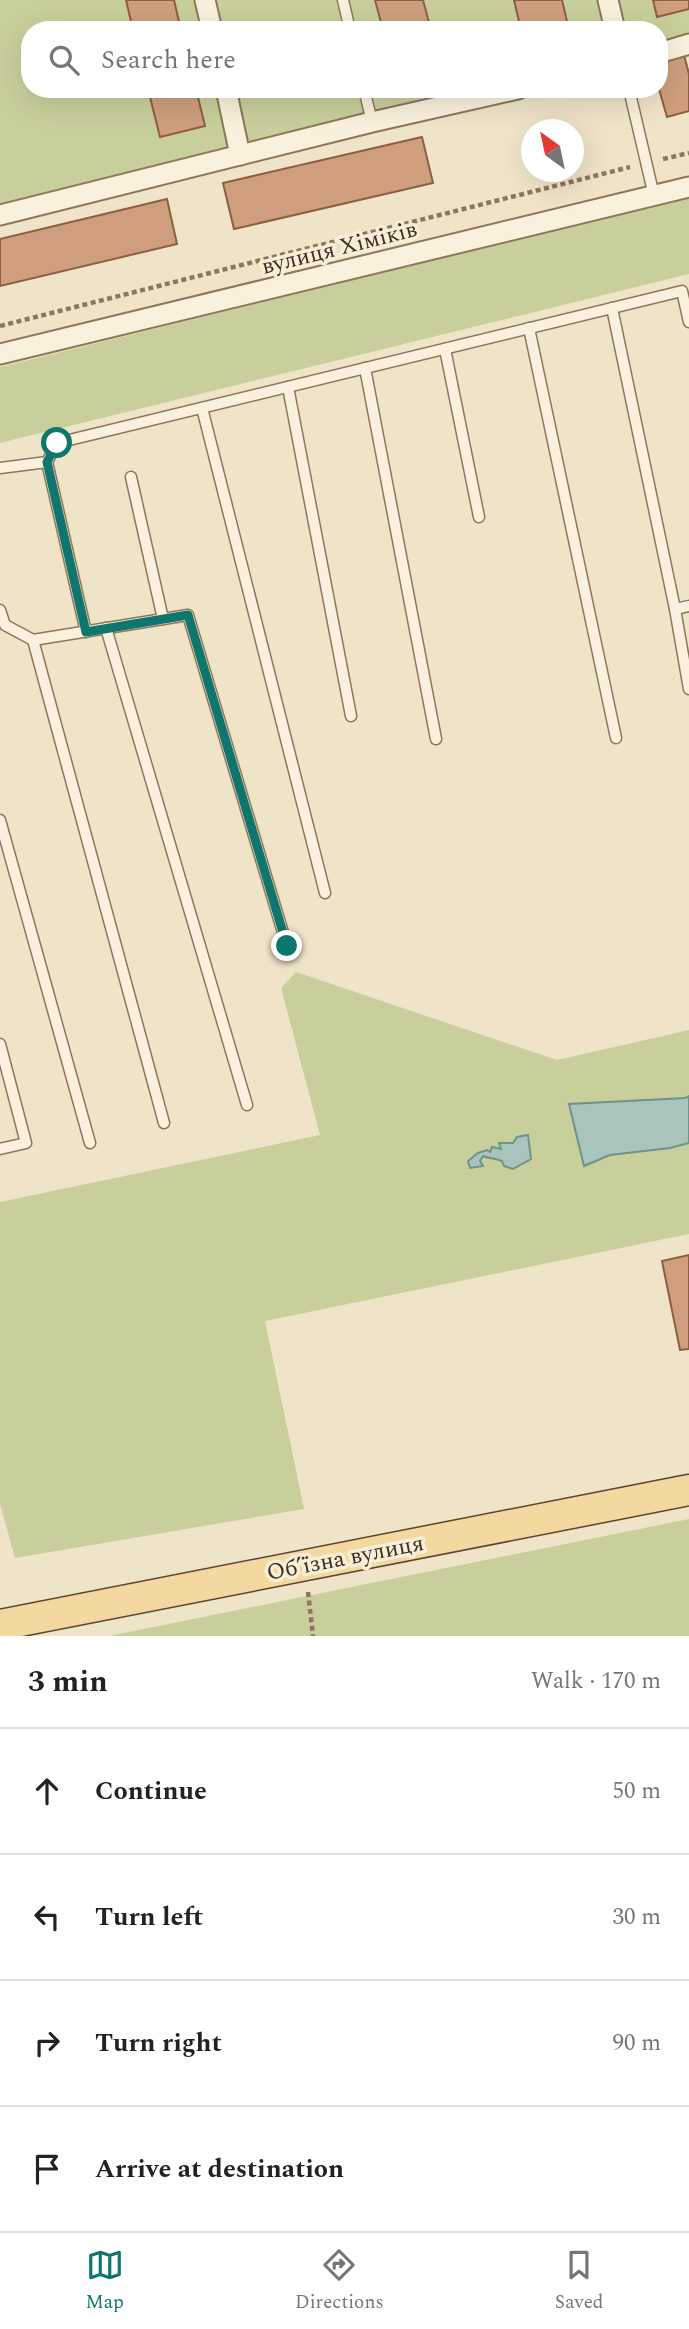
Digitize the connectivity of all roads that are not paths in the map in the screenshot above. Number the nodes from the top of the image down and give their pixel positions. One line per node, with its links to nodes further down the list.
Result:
1 (205, 0): 4 (street)
2 (343, 0): 5 (lane)
3 (608, 0): 6 (street)
4 (210, 21)
5 (348, 21)
6 (613, 21)
7 (689, 44): 8 (street)
8 (668, 50)
9 (228, 98): 14 (street)
10 (366, 98): 13 (lane)
11 (478, 98): 13 (street)
12 (631, 98): 16 (lane)
13 (372, 122): 14 (street)
14 (240, 155): 17 (street)
15 (689, 187): 16 (street, вулиця Хіміків)
16 (654, 196): 22 (street, вулиця Хіміків)
17 (0, 215)
18 (611, 308): 19 (lane); 20 (lane); 31 (lane)
19 (689, 322)
20 (529, 328): 21 (lane); 39 (lane)
21 (445, 349): 23 (lane); 29 (lane)
22 (0, 354)
23 (365, 368): 24 (lane); 40 (lane)
24 (288, 387): 25 (lane); 38 (lane)
25 (202, 408): 26 (lane); 42 (lane)
26 (47, 462): 27 (lane); 35 (lane)
27 (0, 468)
28 (131, 477): 33 (lane)
29 (479, 517)
30 (689, 606): 31 (lane)
31 (675, 609): 37 (lane)
32 (0, 610): 36 (lane)
33 (163, 619): 34 (lane); 43 (lane)
34 (106, 628): 35 (lane); 46 (lane)
35 (86, 632): 36 (lane)
36 (33, 640): 47 (lane)
37 (689, 688)
38 (351, 716)
39 (616, 738)
40 (436, 739)
41 (0, 820): 48 (lane)
42 (325, 893)
43 (287, 946)
44 (0, 1044): 45 (lane)
45 (2, 1060): 49 (lane)
46 (247, 1105)
47 (164, 1123)
48 (90, 1143)
49 (0, 1149)
50 (689, 1490): 51 (main road, Обʼїзна вулиця)
51 (0, 1625)

